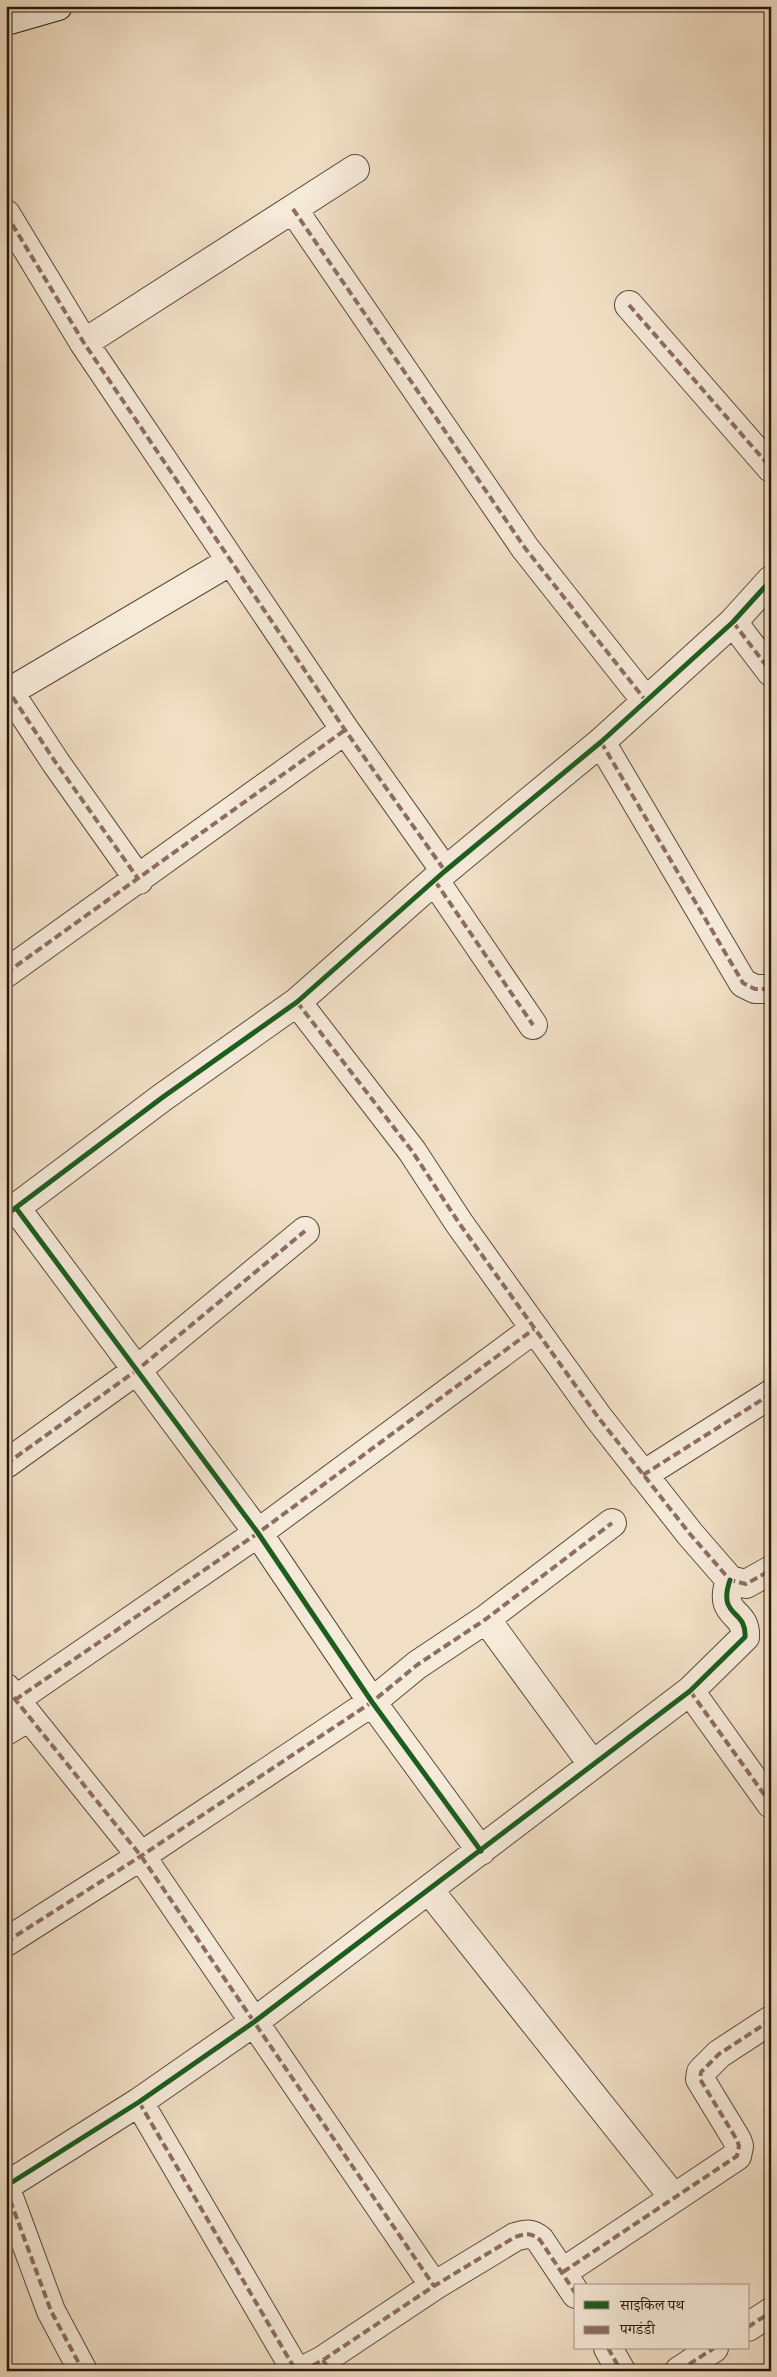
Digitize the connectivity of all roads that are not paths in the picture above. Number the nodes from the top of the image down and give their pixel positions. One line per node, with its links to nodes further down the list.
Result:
1 (58, 6): 2 (street)
2 (6, 21)
3 (355, 169): 4 (street)
4 (293, 209): 7 (street); 14 (street)
5 (6, 214): 7 (street)
6 (629, 305): 8 (street)
7 (84, 343): 9 (street)
8 (771, 468)
9 (231, 562): 13 (street); 15 (street)
10 (771, 580): 11 (street)
11 (733, 622): 12 (street); 14 (street)
12 (771, 672)
13 (8, 689): 18 (street)
14 (646, 701): 16 (street)
15 (345, 730): 17 (street); 18 (street)
16 (601, 742): 17 (street); 20 (street)
17 (440, 876): 21 (street); 22 (street)
18 (139, 880): 19 (street)
19 (6, 973)
20 (771, 989)
21 (297, 1002): 23 (street); 25 (street)
22 (533, 1024)
23 (11, 1212): 26 (street)
24 (305, 1231): 26 (street)
25 (534, 1329): 29 (street); 31 (street)
26 (137, 1370): 28 (street); 31 (street)
27 (771, 1394): 29 (street)
28 (6, 1464)
29 (643, 1475): 33 (street)
30 (612, 1523): 34 (street)
31 (258, 1533): 36 (street); 37 (street)
32 (771, 1570): 33 (street)
33 (730, 1580): 35 (street)
34 (486, 1619): 36 (street); 38 (street)
35 (690, 1691): 38 (street); 39 (street)
36 (372, 1702): 40 (street); 41 (street)
37 (14, 1709): 41 (street)
38 (592, 1764): 40 (street)
39 (771, 1804)
40 (481, 1851): 42 (street)
41 (141, 1856): 43 (street); 45 (street)
42 (429, 1890): 45 (street); 48 (street)
43 (6, 1942)
44 (771, 2020): 48 (street)
45 (254, 2022): 46 (street); 50 (street)
46 (139, 2102): 47 (street); 57 (street)
47 (6, 2187): 56 (street)
48 (674, 2198): 49 (street)
49 (569, 2283): 50 (street)
50 (434, 2286): 55 (street)
51 (771, 2312): 52 (street)
52 (750, 2326)
53 (609, 2350): 58 (street)
54 (711, 2350): 59 (street)
55 (318, 2367)
56 (83, 2371)
57 (296, 2371)
58 (621, 2371)
59 (679, 2371)

